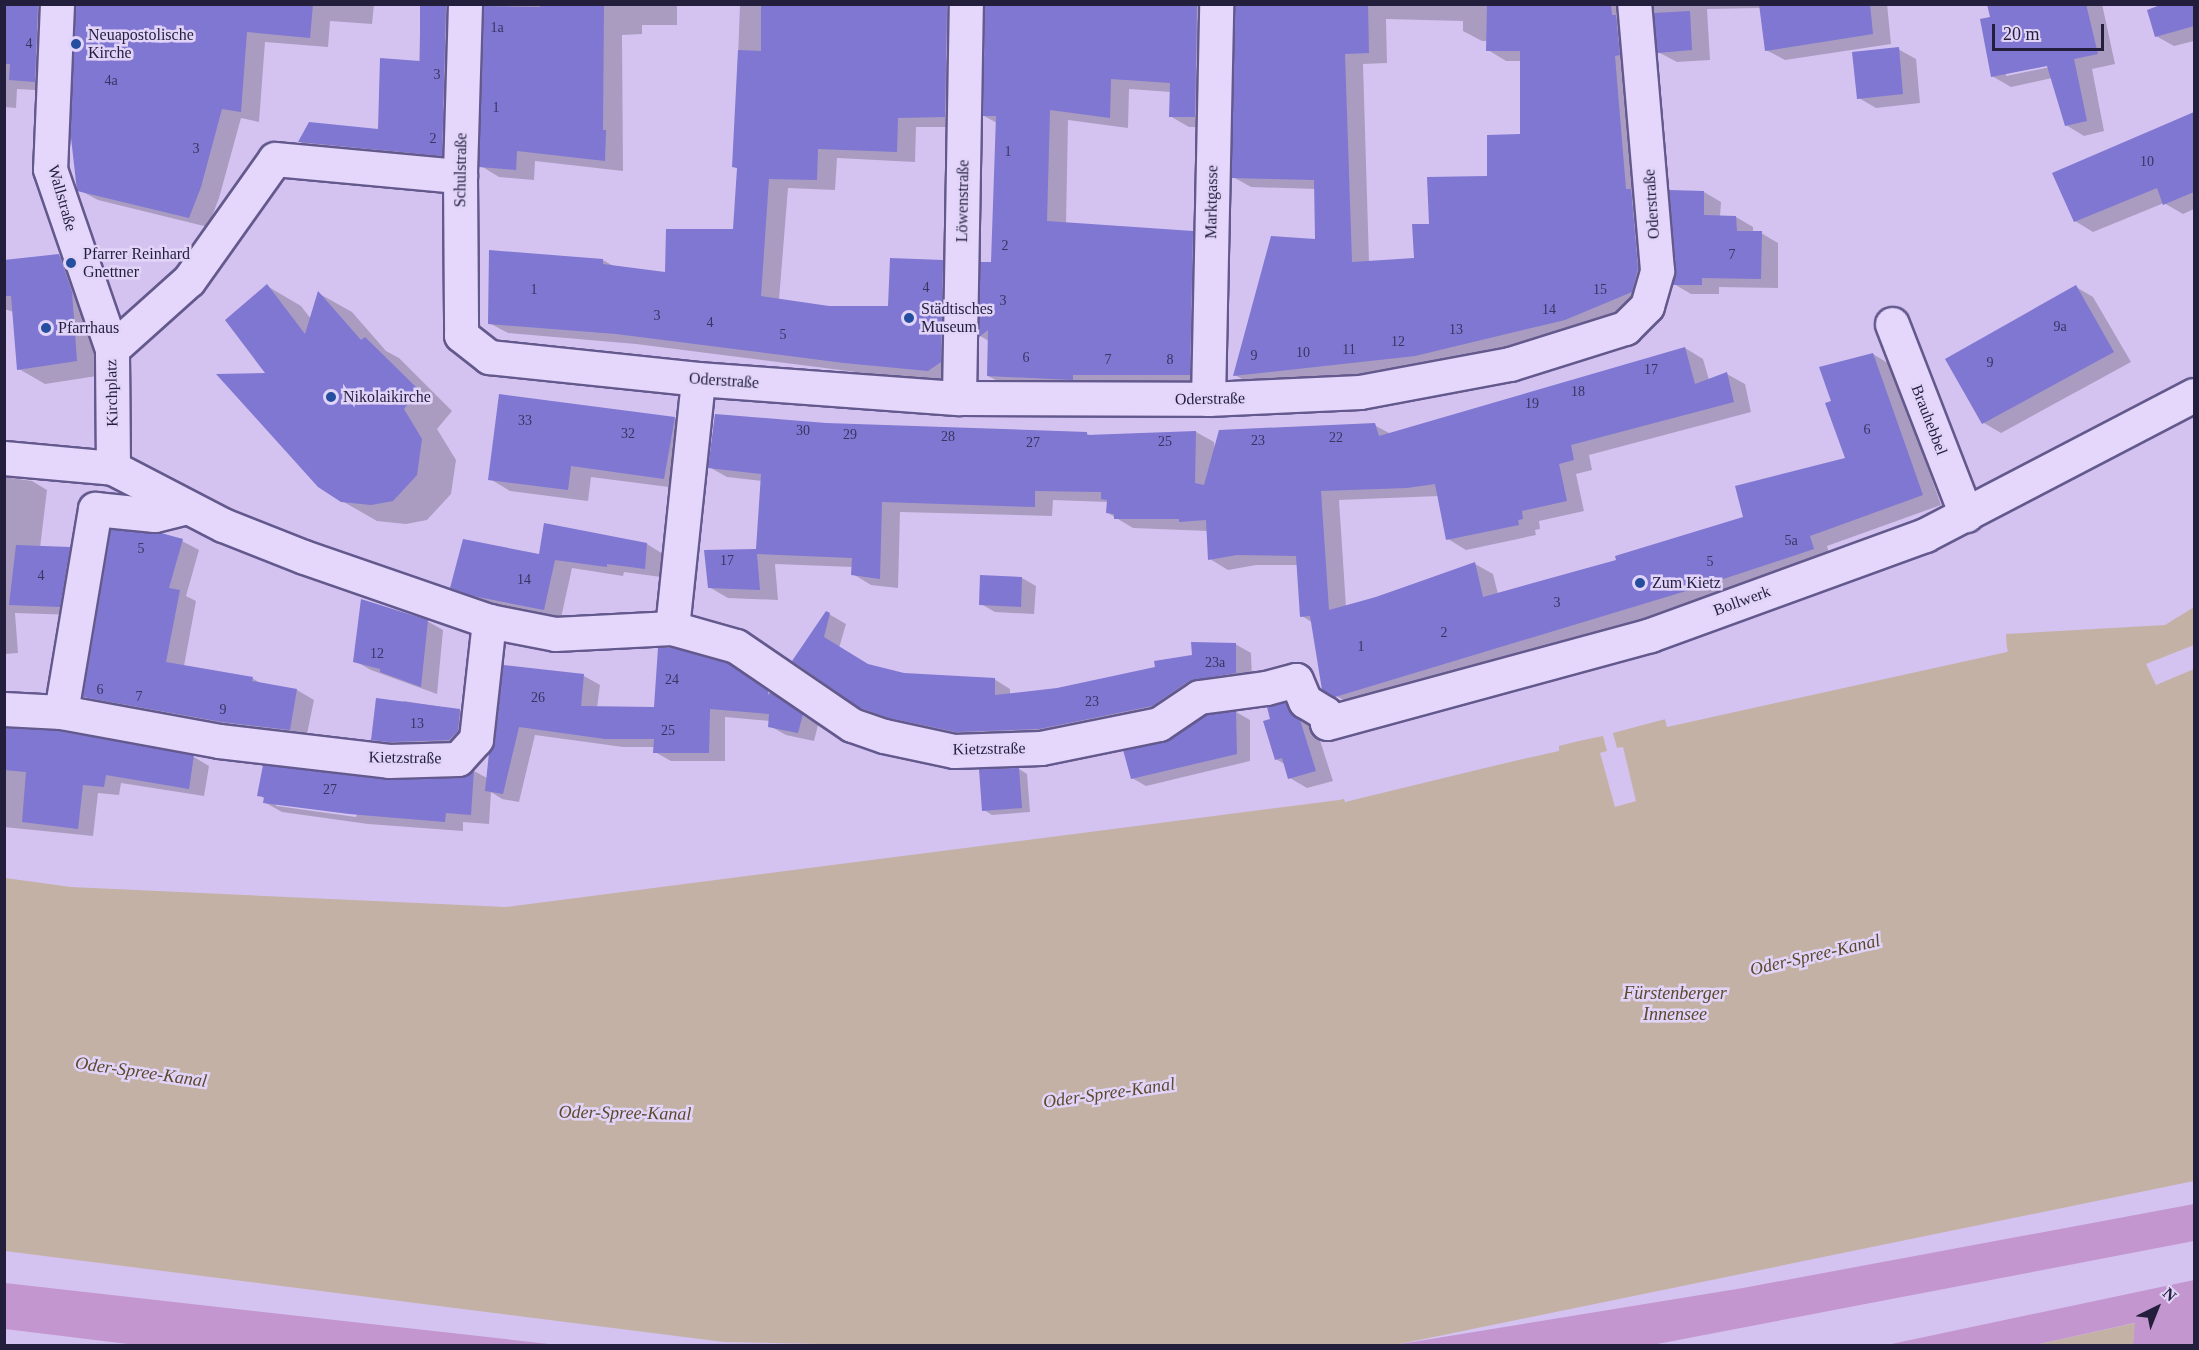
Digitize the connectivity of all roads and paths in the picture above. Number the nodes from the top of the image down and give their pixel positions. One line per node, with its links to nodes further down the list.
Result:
1 (57, 4): 9 (street, Wallstraße)
2 (465, 4): 6 (street, Schulstraße)
3 (966, 4): 12 (street, Löwenstraße)
4 (1216, 4): 13 (street, Marktgasse)
5 (1634, 4): 13 (street, Oderstraße)
6 (460, 176): 8 (street, Schulstraße); 9 (street, Kirchplatz)
7 (1892, 324): 17 (street, Brauhebbel)
8 (461, 335): 10 (street, Oderstraße)
9 (112, 349): 15 (street, Kirchplatz)
10 (698, 379): 12 (street, Oderstraße); 19 (street)
11 (2194, 395): 17 (street, Bollwerk)
12 (959, 398): 13 (street, Oderstraße)
13 (1208, 399)
14 (4, 458): 15 (street)
15 (113, 468): 16 (street)
16 (187, 507): 18 (street); 22 (street)
17 (1966, 515): 20 (street, Bollwerk)
18 (489, 621): 19 (street, Kietzstraße); 22 (street, Kietzstraße)
19 (672, 628): 20 (street, Kietzstraße)
20 (1288, 684)
21 (4, 709): 22 (street, Kietzstraße)
22 (61, 712)

